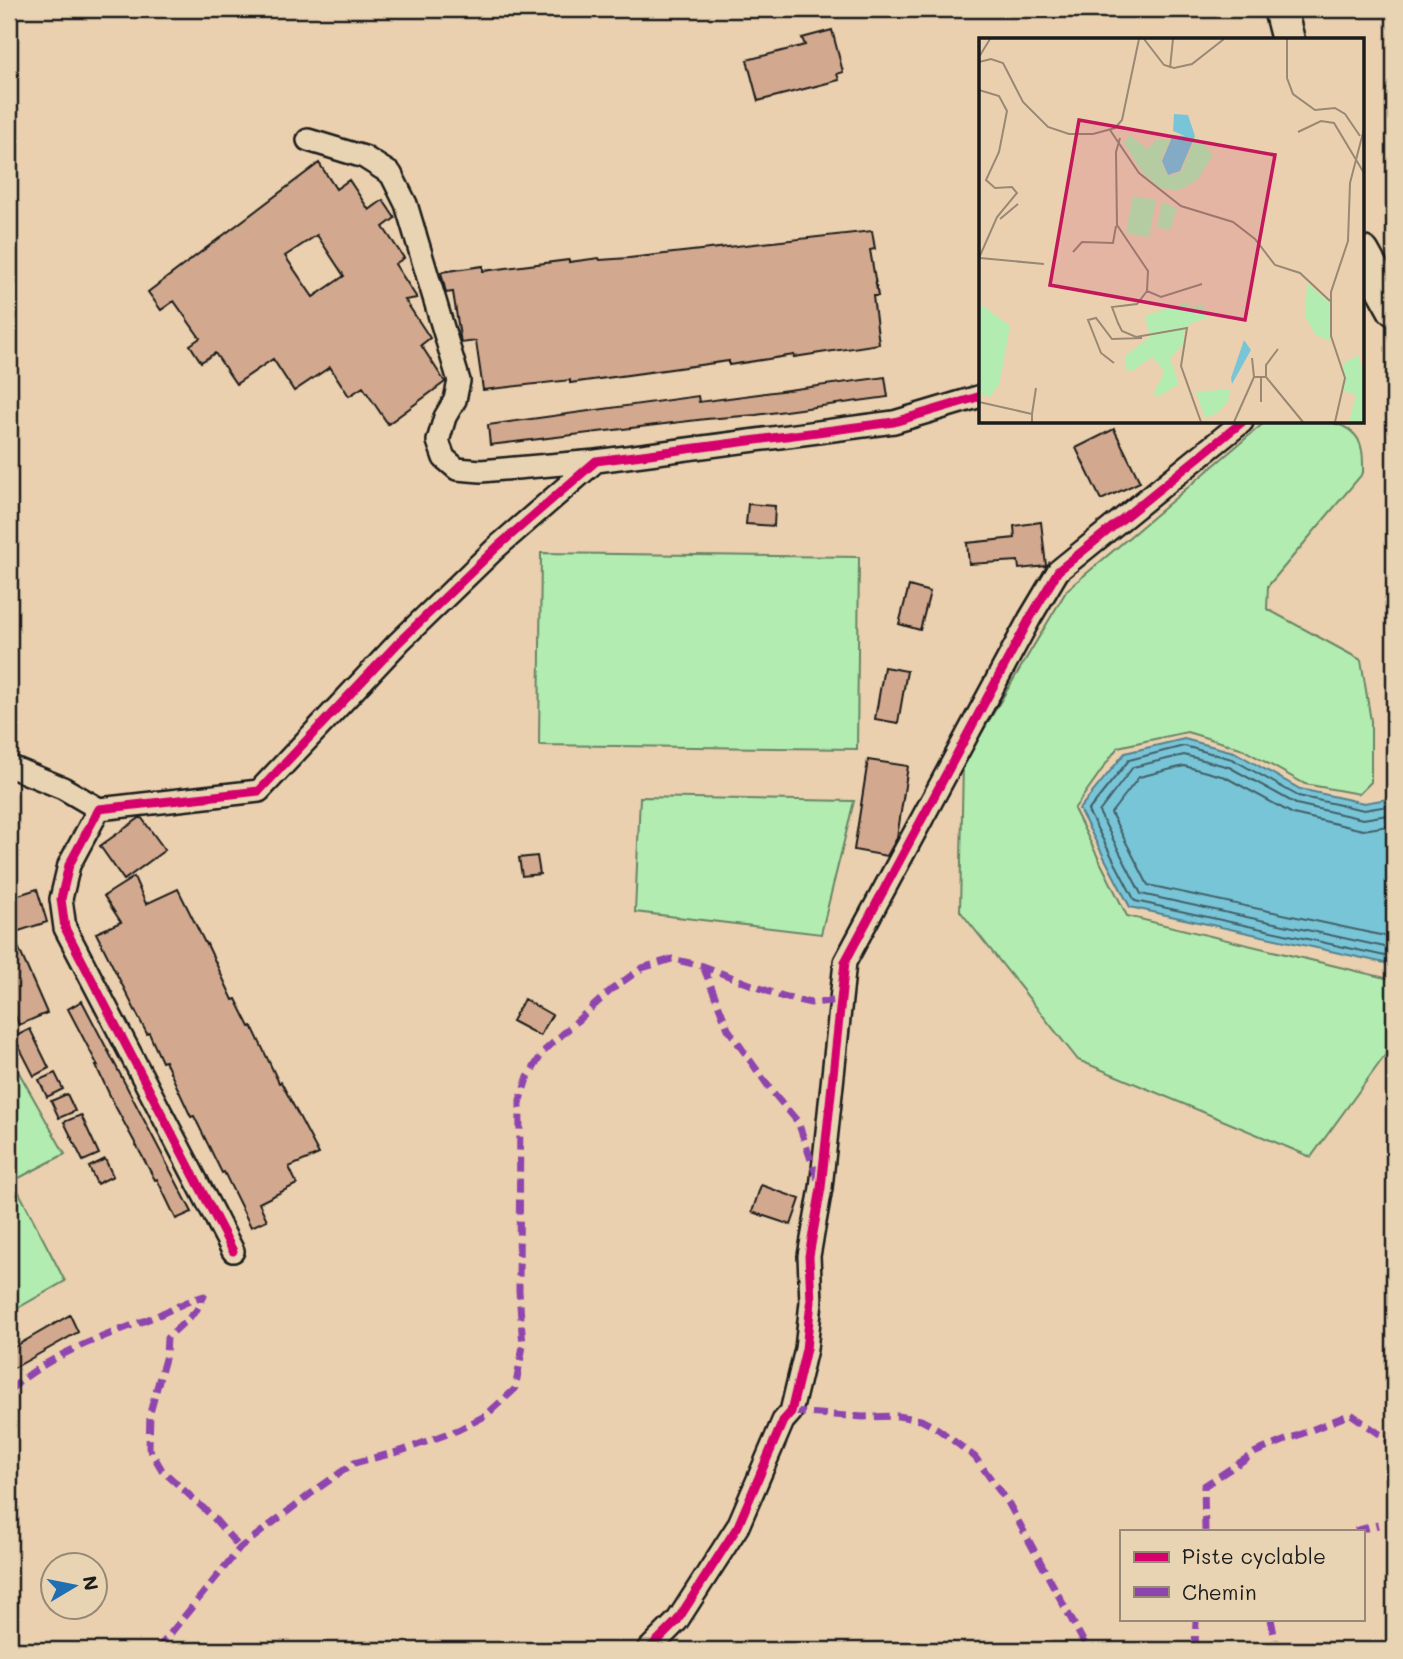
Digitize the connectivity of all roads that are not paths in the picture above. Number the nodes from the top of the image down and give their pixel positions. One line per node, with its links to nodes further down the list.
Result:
1 (1280, 9): 2 (street)
2 (1287, 38)
3 (309, 140): 8 (street)
4 (1365, 268): 5 (street)
5 (1394, 309)
6 (979, 397): 8 (street)
7 (1240, 424): 12 (street)
8 (596, 461): 10 (street)
9 (9, 766): 10 (street)
10 (99, 809): 11 (street)
11 (233, 1251)
12 (648, 1650)

